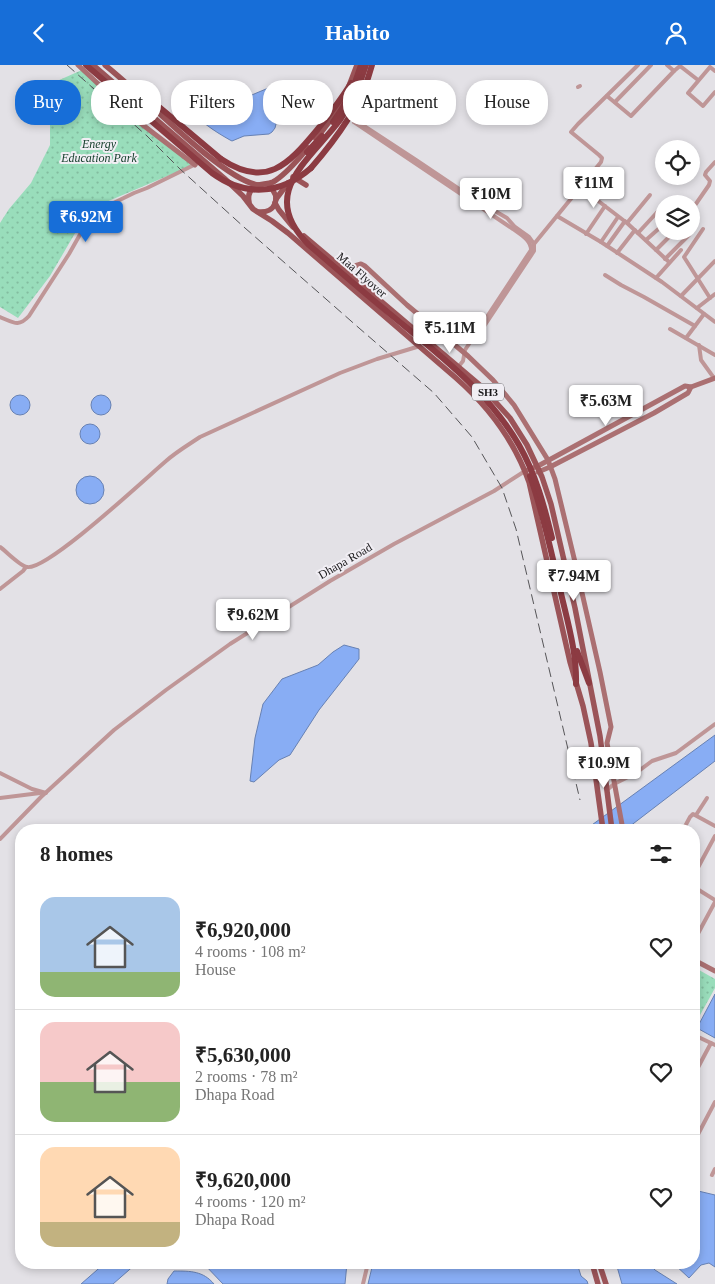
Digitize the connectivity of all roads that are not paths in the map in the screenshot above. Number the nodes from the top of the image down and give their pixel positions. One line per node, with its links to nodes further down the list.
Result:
1 (78, 65): 22 (street)
2 (86, 65): 7 (highway, bridge)
3 (93, 65): 20 (main road, SH3)
4 (105, 65): 13 (main road, SH3)
5 (359, 65): 18 (highway, bridge); 24 (main road); 78 (highway, Maa Flyover, bridge)
6 (367, 65): 23 (main road); 78 (highway, Maa Flyover, bridge)
7 (372, 65)
8 (638, 65): 16 (street)
9 (651, 65): 17 (street)
10 (667, 65): 11 (street)
11 (674, 71): 14 (street); 17 (street)
12 (715, 71): 14 (street)
13 (122, 80)
14 (698, 80): 15 (street)
15 (715, 92)
16 (608, 95): 17 (street); 26 (street)
17 (614, 101)
18 (161, 108)
19 (161, 115): 24 (main road, SH3)
20 (204, 161): 22 (street); 30 (main road, SH3)
21 (715, 163): 28 (street)
22 (195, 165): 62 (street)
23 (293, 177): 25 (main road); 29 (main road)
24 (261, 185): 29 (main road, SH3); 30 (main road)
25 (306, 185)
26 (580, 187): 31 (street); 34 (street)
27 (650, 195): 36 (street)
28 (700, 198)
29 (276, 201): 32 (main road); 53 (main road, SH3)
30 (250, 205): 32 (main road, SH3)
31 (605, 206): 35 (street); 40 (street)
32 (258, 211): 68 (main road, SH3)
33 (655, 214): 38 (street)
34 (557, 216): 40 (street); 45 (street)
35 (618, 217): 36 (street); 44 (street)
36 (626, 222): 38 (street); 46 (street)
37 (703, 229): 56 (street)
38 (636, 232): 41 (street); 49 (street)
39 (655, 232): 41 (street)
40 (586, 234): 44 (street)
41 (646, 240): 47 (street)
42 (666, 240): 47 (street)
43 (684, 240): 50 (street)
44 (601, 242): 46 (street)
45 (533, 244): 45 (street); 69 (street)
46 (607, 246): 49 (street)
47 (656, 250): 50 (street)
48 (680, 250): 52 (street)
49 (617, 253): 55 (street)
50 (665, 259): 52 (street)
51 (715, 261): 56 (street)
52 (669, 262): 55 (street)
53 (339, 265): 69 (street); 71 (main road, SH3)
54 (606, 275): 64 (street)
55 (656, 277): 58 (street)
56 (698, 279): 58 (street); 59 (street)
57 (715, 294): 59 (street)
58 (681, 296): 60 (street)
59 (710, 298): 60 (street)
60 (697, 308): 61 (street)
61 (704, 314): 63 (street); 64 (street)
62 (0, 317)
63 (714, 321)
64 (695, 326): 66 (street)
65 (670, 329): 66 (street)
66 (686, 338): 67 (street)
67 (699, 345): 70 (street); 72 (street)
68 (420, 346): 77 (main road, SH3); 80 (street)
69 (465, 353): 71 (street); 74 (street)
70 (715, 355)
71 (459, 366): 76 (main road, SH3)
72 (715, 378): 73 (street, Dhapa Road)
73 (691, 387): 74 (street, Dhapa Road); 75 (street)
74 (548, 460): 75 (street); 76 (street, Dhapa Road)
75 (550, 467): 76 (street); 86 (street)
76 (539, 469): 77 (street, Dhapa Road); 82 (main road, SH3)
77 (525, 471): 83 (main road, SH3); 88 (street, Dhapa Road)
78 (550, 540): 82 (highway, Maa Flyover); 83 (highway, Maa Flyover)
79 (0, 547): 80 (street)
80 (26, 567): 81 (street)
81 (0, 589)
82 (589, 683): 87 (main road, SH3)
83 (576, 684): 92 (main road, SH3)
84 (715, 724): 86 (street)
85 (0, 773): 88 (street)
86 (614, 784): 87 (street); 94 (street)
87 (607, 790): 93 (main road, SH3)
88 (44, 793): 89 (street); 98 (street, Dhapa Road)
89 (0, 798)
90 (707, 798): 91 (street)
91 (696, 815): 95 (street); 96 (street)
92 (602, 824)
93 (611, 824)
94 (622, 824)
95 (686, 824)
96 (715, 825)
97 (715, 836): 99 (street)
98 (0, 839)
99 (700, 864)
100 (700, 891): 101 (street)
101 (715, 901): 102 (street)
102 (700, 930)
103 (700, 963): 104 (street)
104 (715, 970)
105 (700, 1038): 106 (street)
106 (713, 1044): 107 (street)
107 (700, 1065)
108 (715, 1102): 109 (street)
109 (700, 1131)
110 (715, 1169): 111 (street)
111 (712, 1175)
112 (367, 1269): 116 (street)
113 (594, 1269): 117 (main road)
114 (602, 1269): 115 (main road)
115 (607, 1282)
116 (363, 1284)
117 (598, 1284)

